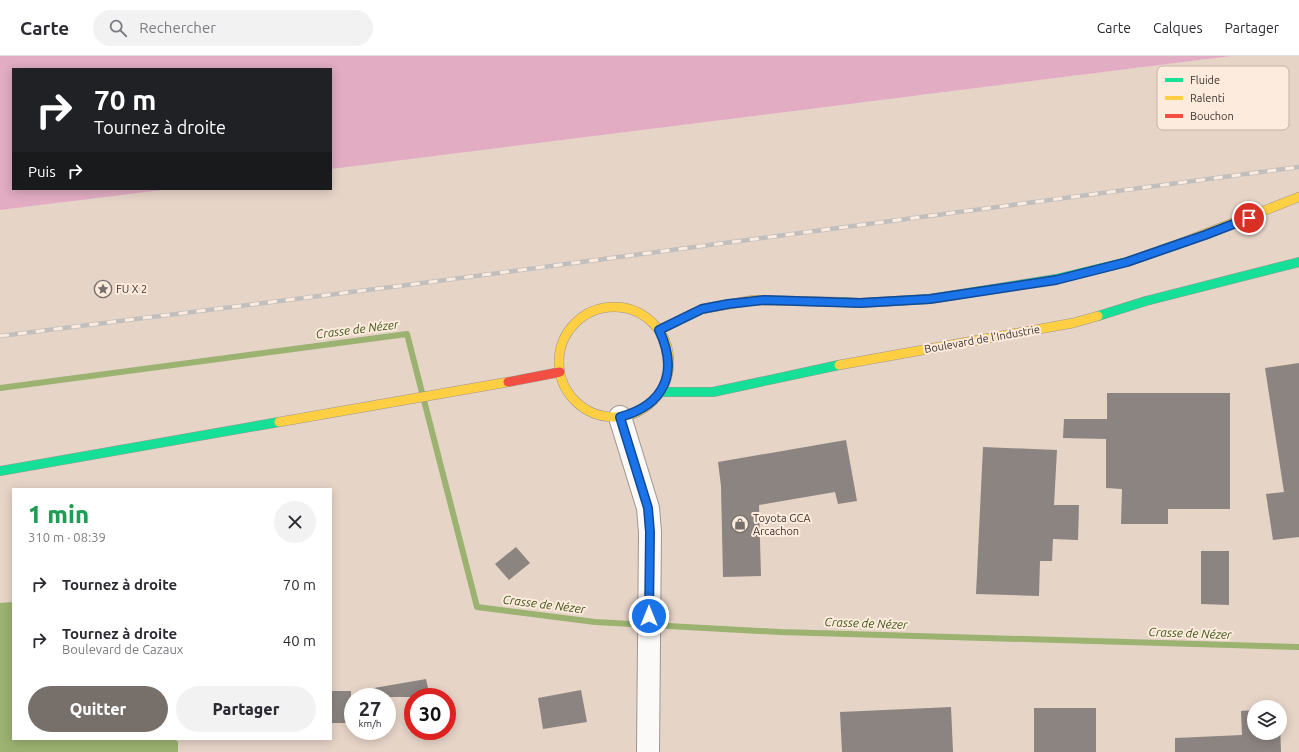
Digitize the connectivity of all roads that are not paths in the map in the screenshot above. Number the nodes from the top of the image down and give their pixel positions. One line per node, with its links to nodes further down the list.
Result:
1 (1299, 197): 3 (main road)
2 (1299, 262): 5 (main road, Boulevard de l'Industrie)
3 (659, 330): 4 (main road); 5 (main road)
4 (560, 372): 6 (main road); 7 (main road)
5 (660, 392): 6 (main road)
6 (620, 417): 8 (street)
7 (0, 470)
8 (648, 752)

